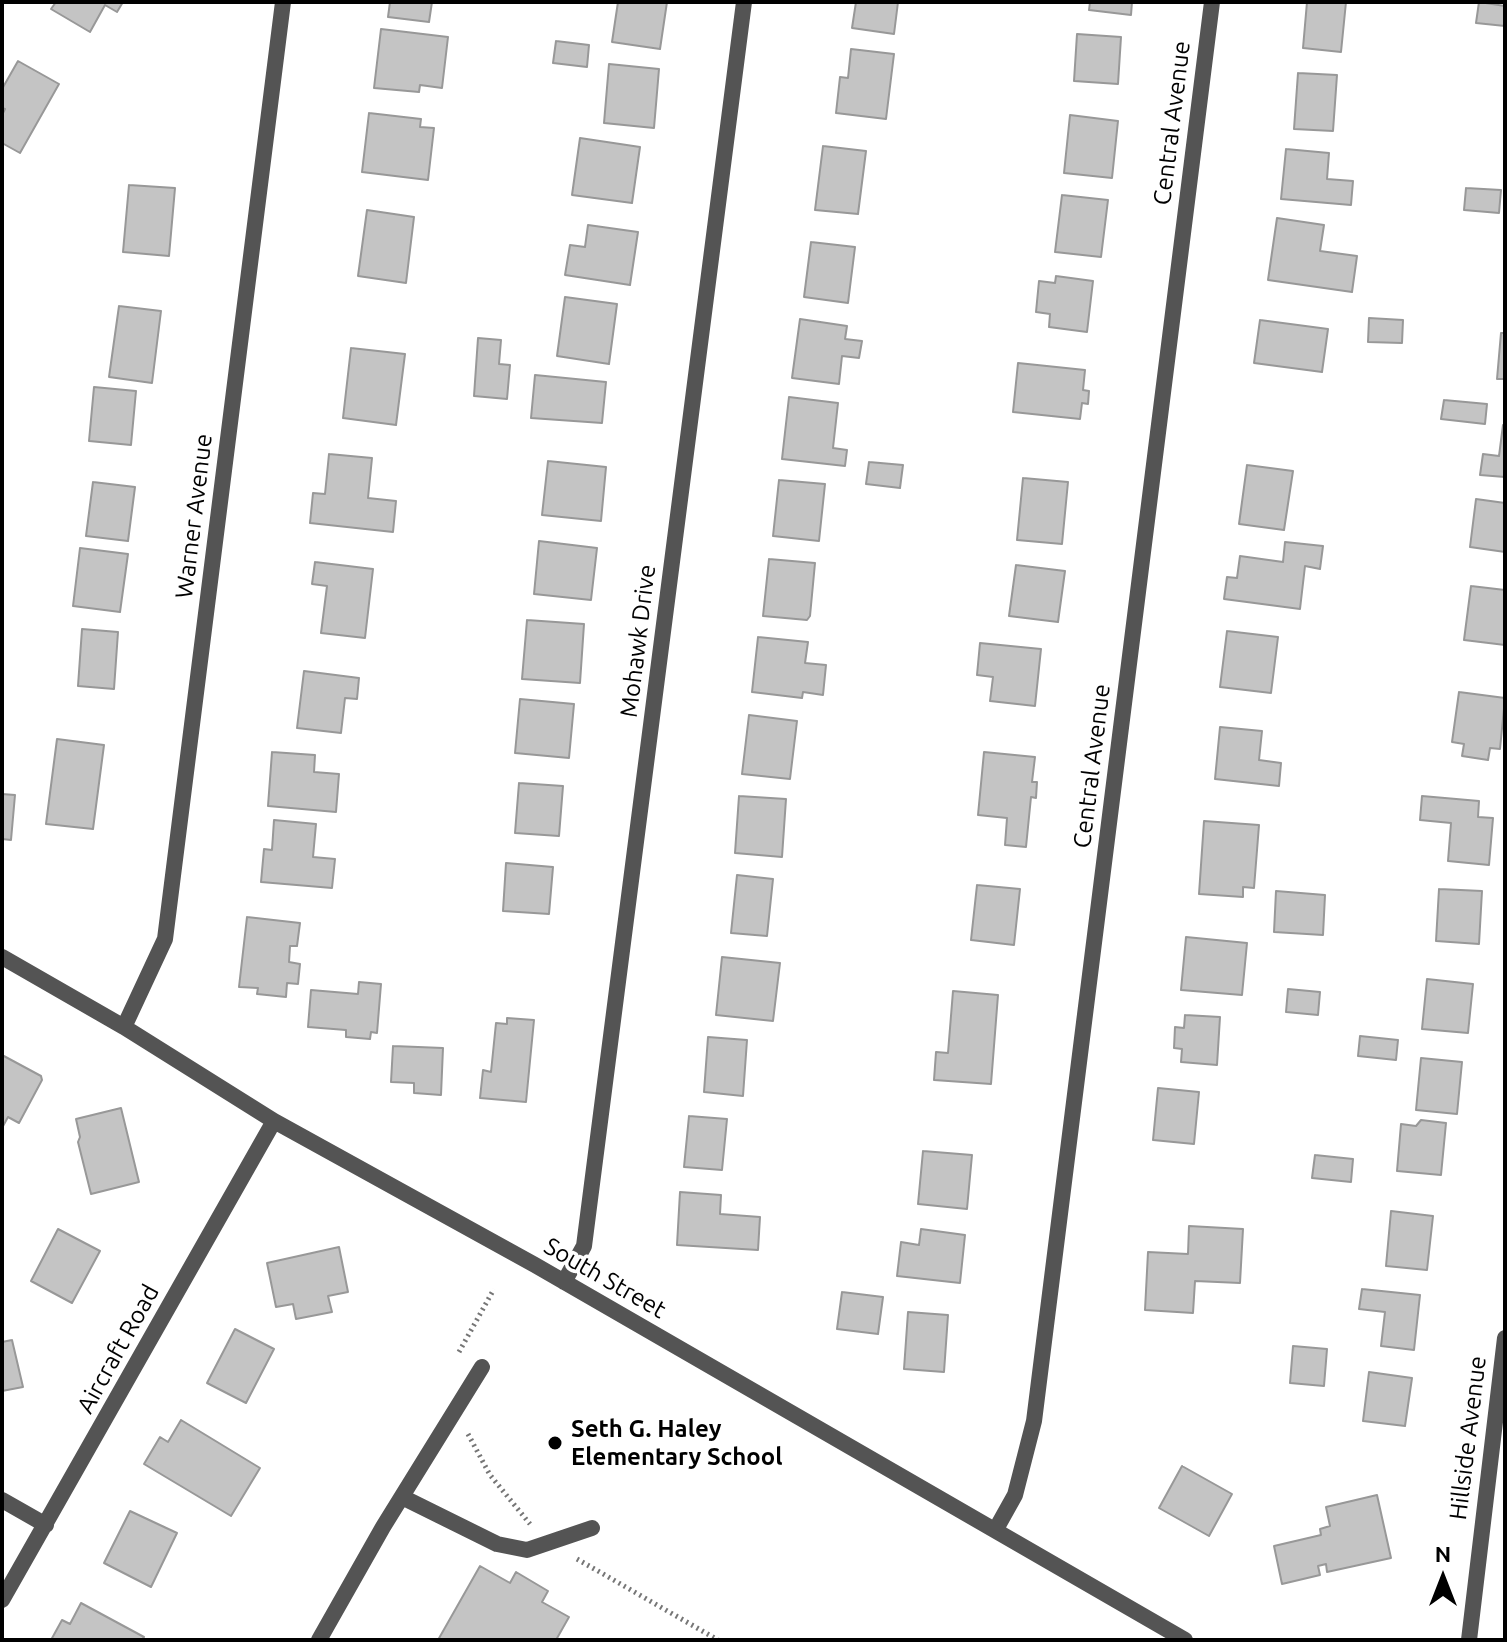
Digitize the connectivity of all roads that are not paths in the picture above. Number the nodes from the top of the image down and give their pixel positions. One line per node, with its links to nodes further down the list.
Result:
1 (283, 2): 5 (street, Warner Avenue)
2 (744, 2): 7 (street, Mohawk Drive)
3 (1212, 2): 14 (street, Central Avenue)
4 (2, 957): 5 (street, South Street)
5 (124, 1027): 6 (street, South Street)
6 (274, 1121): 7 (street, South Street); 12 (street, Aircraft Road)
7 (564, 1282): 14 (street, South Street)
8 (1505, 1338): 18 (street, Hillside Avenue)
9 (482, 1367): 10 (street)
10 (402, 1497): 13 (street); 16 (street)
11 (2, 1500): 12 (street)
12 (46, 1525): 15 (street, Aircraft Road)
13 (592, 1528)
14 (996, 1529): 17 (street, South Street)
15 (2, 1600)
16 (319, 1640)
17 (1185, 1640)
18 (1469, 1640)

